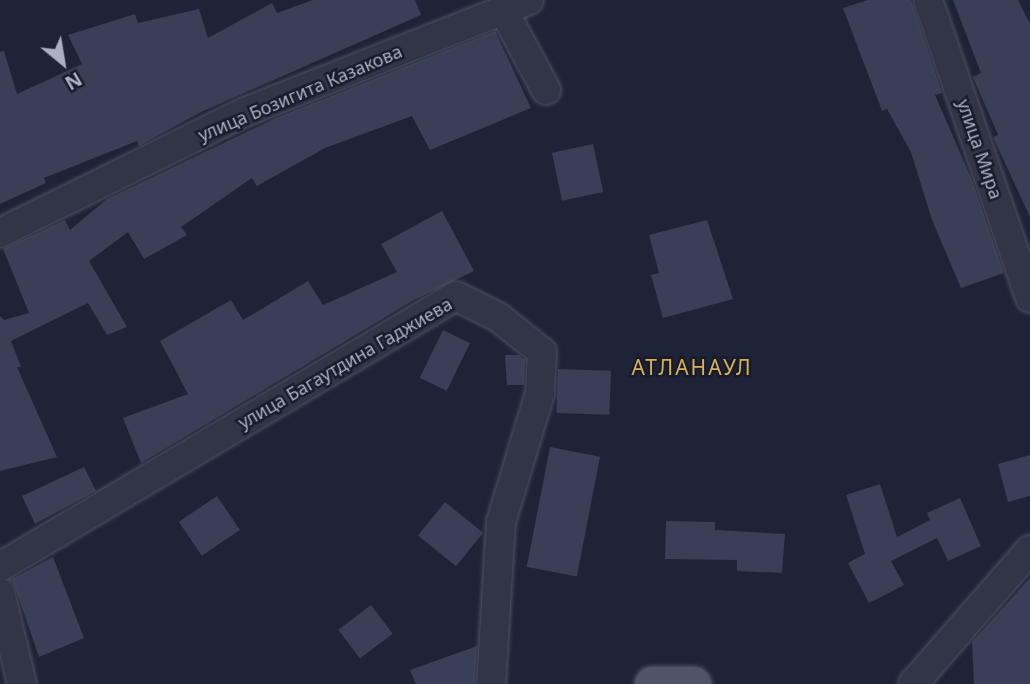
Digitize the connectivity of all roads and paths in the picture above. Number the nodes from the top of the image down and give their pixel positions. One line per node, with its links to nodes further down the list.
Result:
1 (529, 0): 3 (street, улица Бозигита Казакова)
2 (928, 0): 6 (street, улица Мира)
3 (503, 10): 4 (street); 5 (street, улица Бозигита Казакова)
4 (546, 90)
5 (0, 233)
6 (1030, 298)
7 (1030, 550): 14 (street)
8 (0, 567): 11 (street, улица Багаутдина Гаджиева)
9 (0, 595): 10 (street)
10 (22, 684)
11 (491, 684)
12 (652, 684): 13 (main road)
13 (693, 684)
14 (913, 684)

